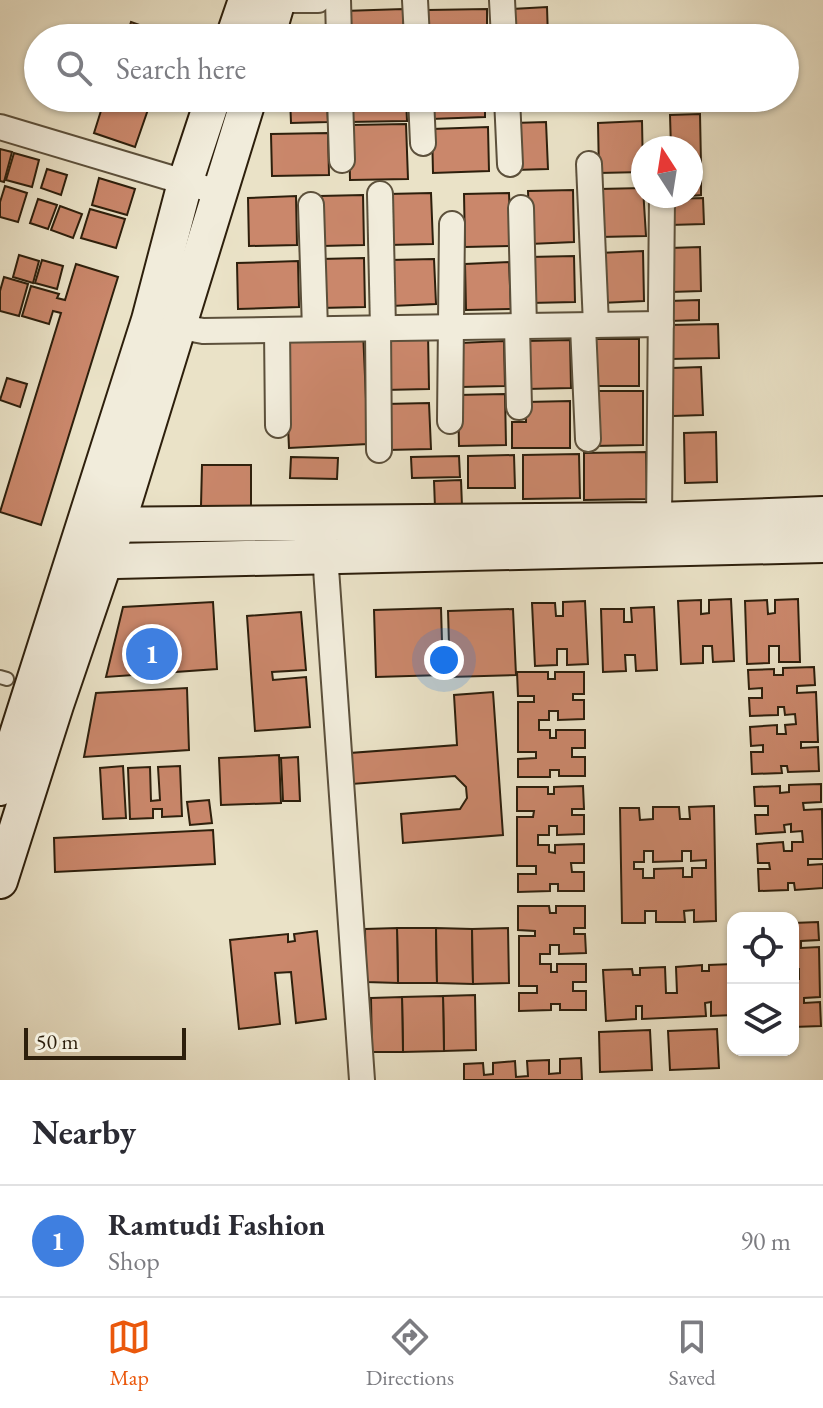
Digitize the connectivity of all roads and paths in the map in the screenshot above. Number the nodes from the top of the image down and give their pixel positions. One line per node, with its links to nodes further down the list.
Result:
1 (246, 0): 7 (street)
2 (278, 0): 3 (street); 8 (street)
3 (318, 0)
4 (338, 0): 9 (street)
5 (415, 0): 10 (street)
6 (502, 0): 11 (street)
7 (238, 24)
8 (271, 24)
9 (339, 24)
10 (416, 24)
11 (503, 24)
12 (208, 112): 22 (street)
13 (245, 112): 23 (street)
14 (340, 112): 19 (street)
15 (422, 112): 18 (street)
16 (508, 112): 20 (street)
17 (0, 127): 22 (street)
18 (423, 143)
19 (342, 160)
20 (510, 164)
21 (589, 164): 30 (street)
22 (185, 183): 23 (street); 45 (street)
23 (221, 193): 32 (street)
24 (380, 194): 34 (street)
25 (311, 205): 35 (street)
26 (521, 208): 31 (street)
27 (662, 208): 29 (street)
28 (452, 224): 33 (street)
29 (661, 324): 30 (street); 43 (street)
30 (590, 325): 31 (street); 40 (street)
31 (521, 326): 33 (street); 37 (street)
32 (181, 327): 36 (street); 45 (street)
33 (451, 327): 34 (street); 38 (street)
34 (380, 328): 35 (street); 41 (street)
35 (315, 329): 36 (street)
36 (277, 330): 39 (street)
37 (519, 407)
38 (450, 421)
39 (278, 425)
40 (588, 439)
41 (379, 450)
42 (823, 514): 43 (street)
43 (659, 520): 44 (street)
44 (323, 523): 45 (street); 47 (street)
45 (101, 526): 48 (street)
46 (823, 545): 47 (street)
47 (325, 558): 48 (street); 51 (street)
48 (89, 562): 49 (street); 50 (street)
49 (0, 788)
50 (0, 881)
51 (362, 1080)

